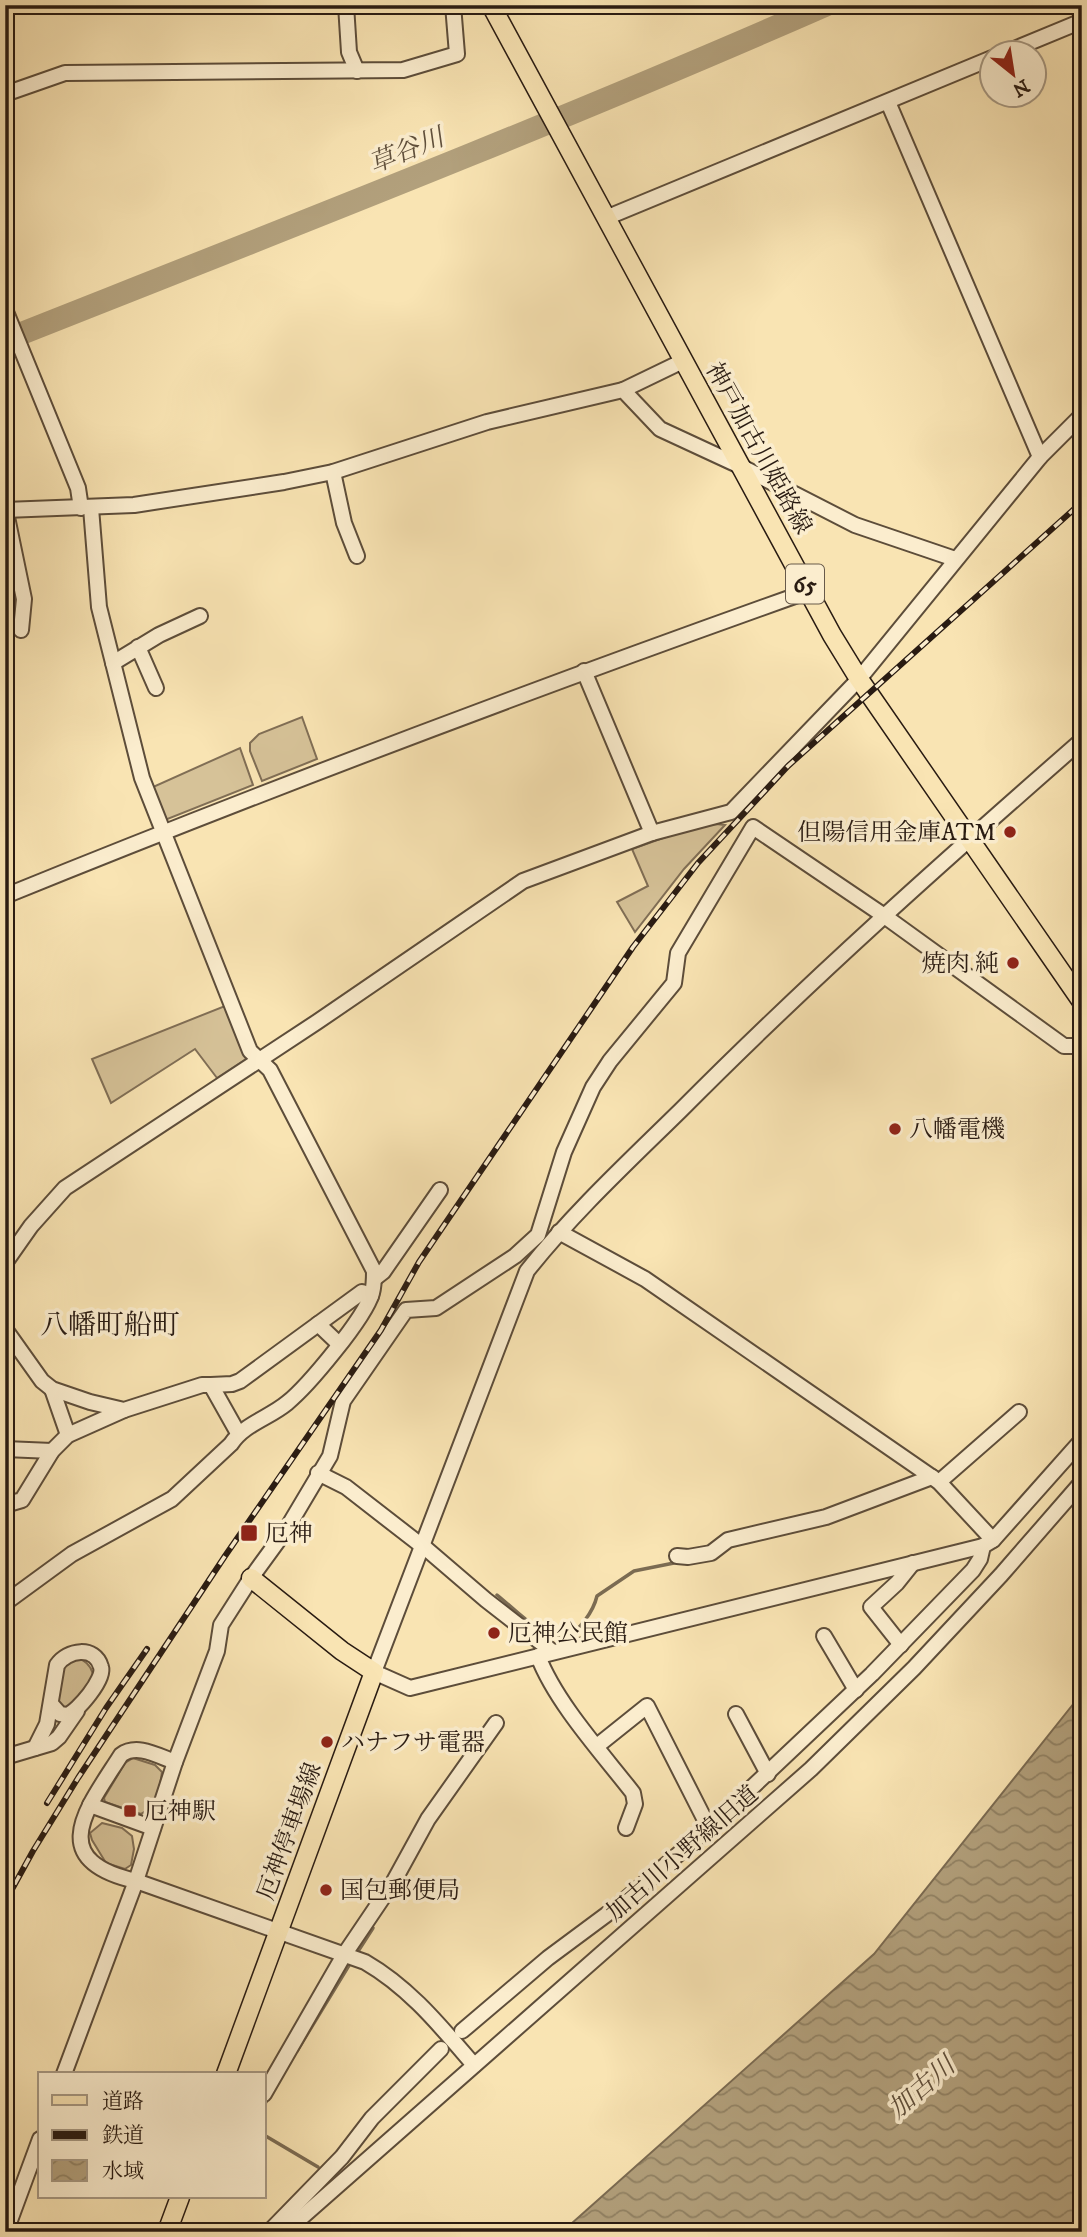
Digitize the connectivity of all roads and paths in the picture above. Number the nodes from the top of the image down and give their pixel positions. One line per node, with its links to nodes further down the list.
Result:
1 (346, 5): 7 (street)
2 (453, 5): 7 (street)
3 (491, 5): 10 (main road, 神戸加古川姫路線 / 65)
4 (1082, 21): 5 (street)
5 (1041, 38)
6 (978, 64): 9 (street)
7 (357, 71): 8 (street)
8 (5, 94)
9 (888, 102): 10 (street); 15 (street)
10 (608, 217): 12 (main road, 神戸加古川姫路線 / 65)
11 (6, 312): 18 (street)
12 (683, 360): 13 (street); 16 (main road, 神戸加古川姫路線 / 65)
13 (624, 390): 16 (street); 17 (street)
14 (1082, 415): 15 (street)
15 (1040, 457): 21 (street)
16 (742, 467): 21 (street); 22 (main road, 神戸加古川姫路線 / 65)
17 (333, 472): 18 (street); 20 (street)
18 (86, 508): 19 (street); 26 (street)
19 (7, 510): 24 (street)
20 (357, 556)
21 (954, 559): 28 (street)
22 (808, 591): 27 (street); 28 (main road, 神戸加古川姫路線 / 65)
23 (200, 616): 25 (street)
24 (21, 630)
25 (138, 648): 26 (street); 29 (street)
26 (113, 663): 31 (street)
27 (584, 671): 31 (street); 32 (street)
28 (859, 678): 32 (street); 33 (main road, 神戸加古川姫路線 / 65)
29 (156, 688)
30 (1082, 740): 33 (street)
31 (163, 833): 34 (street); 38 (street)
32 (652, 833): 38 (street)
33 (969, 838): 35 (street); 36 (main road, 神戸加古川姫路線 / 65)
34 (5, 896)
35 (883, 915): 37 (street); 40 (street); 41 (street)
36 (1082, 1002)
37 (1082, 1044)
38 (259, 1060): 42 (street); 43 (street)
39 (440, 1190): 43 (street)
40 (559, 1232): 41 (street); 58 (street)
41 (543, 1240): 57 (street); 62 (street)
42 (5, 1263)
43 (374, 1279): 44 (street)
44 (371, 1296): 45 (street); 47 (street)
45 (317, 1324): 47 (street); 48 (street)
46 (5, 1329): 49 (street)
47 (339, 1344): 52 (street)
48 (211, 1385): 50 (street); 52 (street)
49 (52, 1389): 50 (street); 53 (street)
50 (124, 1410): 53 (street)
51 (1019, 1412): 58 (street)
52 (238, 1433): 66 (street)
53 (68, 1436): 56 (street)
54 (1082, 1440): 61 (street)
55 (5, 1449): 56 (street)
56 (52, 1451): 60 (street)
57 (318, 1473): 62 (street); 65 (street)
58 (935, 1480): 61 (street); 63 (street)
59 (1082, 1482): 91 (street, 加古川小野線旧道)
60 (5, 1505)
61 (988, 1543): 64 (street); 68 (street)
62 (423, 1546): 69 (street); 71 (street)
63 (677, 1556)
64 (913, 1563): 68 (street); 69 (street)
65 (251, 1578): 71 (main road); 80 (street)
66 (5, 1603)
67 (824, 1636): 72 (street)
68 (901, 1645): 72 (street)
69 (553, 1652): 70 (street)
70 (538, 1656): 71 (street); 77 (street)
71 (374, 1672): 87 (main road, 厄神停車場線)
72 (856, 1690): 81 (street)
73 (51, 1704): 74 (street); 74 (street); 78 (street)
74 (80, 1707): 78 (street)
75 (736, 1714): 81 (street)
76 (496, 1723): 88 (street)
77 (597, 1746): 84 (street); 85 (street)
78 (35, 1748): 79 (street)
79 (5, 1757)
80 (175, 1762): 82 (street); 83 (street)
81 (768, 1774): 85 (street)
82 (90, 1805): 83 (street); 86 (street)
83 (153, 1828): 86 (street)
84 (626, 1828)
85 (709, 1828): 89 (street)
86 (136, 1881): 87 (street); 92 (street)
87 (279, 1931): 88 (street); 93 (main road, 厄神停車場線)
88 (344, 1955): 91 (street); 94 (street)
89 (462, 2031)
90 (441, 2049): 99 (street)
91 (474, 2066): 100 (street, 加古川小野線旧道)
92 (65, 2072)
93 (227, 2072)
94 (266, 2091)
95 (38, 2144): 97 (street)
96 (180, 2198): 98 (main road)
97 (11, 2232)
98 (167, 2232)
99 (269, 2232)
100 (285, 2232)

